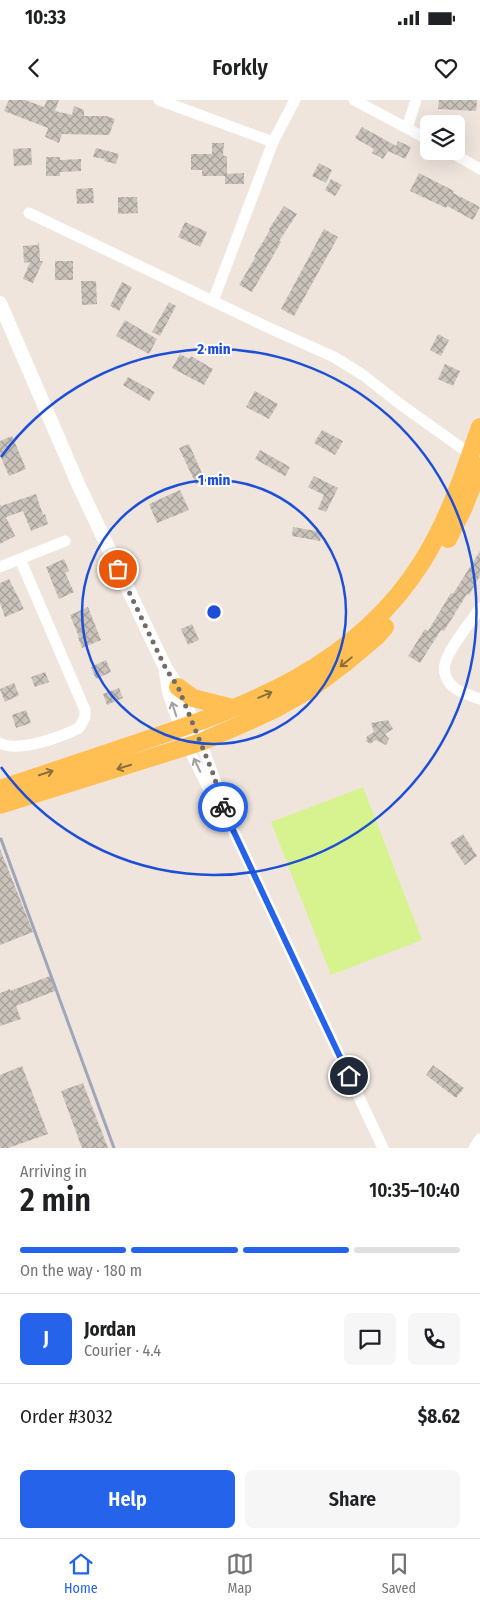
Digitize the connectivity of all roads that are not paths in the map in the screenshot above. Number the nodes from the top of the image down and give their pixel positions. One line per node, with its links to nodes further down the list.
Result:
1 (159, 100): 7 (street)
2 (294, 100): 7 (street)
3 (354, 100): 5 (street)
4 (416, 100): 5 (street)
5 (407, 128): 6 (street)
6 (420, 135)
7 (273, 142): 11 (street)
8 (464, 160): 9 (street)
9 (480, 169)
10 (29, 213): 11 (street)
11 (213, 301): 14 (street)
12 (0, 302): 20 (street)
13 (480, 427): 14 (main road)
14 (475, 460): 15 (main road)
15 (470, 489): 23 (main road, one-way to 15); 26 (main road, one-way to 26)
16 (65, 541): 17 (street)
17 (20, 559): 18 (street); 25 (street)
18 (0, 567)
19 (480, 608): 22 (street)
20 (166, 669): 21 (street); 24 (street, one-way to 20)
21 (178, 687): 23 (main road); 24 (street)
22 (480, 699)
23 (233, 708): 24 (main road)
24 (187, 726): 26 (street); 27 (main road, one-way to 24)
25 (0, 743)
26 (194, 744): 28 (main road, one-way to 28); 30 (street)
27 (0, 789)
28 (0, 805)
29 (480, 1138): 31 (street)
30 (383, 1148)
31 (474, 1148)

